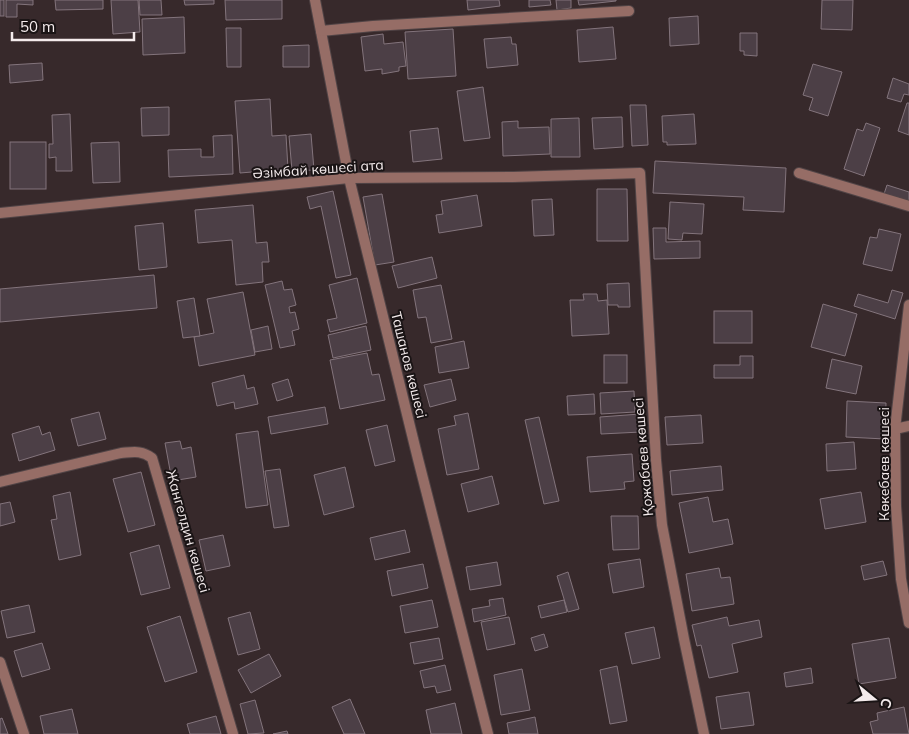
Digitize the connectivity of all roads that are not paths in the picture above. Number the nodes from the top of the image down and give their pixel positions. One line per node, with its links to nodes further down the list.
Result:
1 (315, 0): 3 (street, Ташанов көшесі)
2 (629, 11): 3 (street)
3 (320, 31): 6 (street, Ташанов көшесі)
4 (640, 173): 6 (street, Әзімбай көшесі ата); 18 (street, Қожабаев көшесі)
5 (800, 173): 7 (street)
6 (349, 178): 8 (street, Әзімбай көшесі ата); 17 (street, Ташанов көшесі)
7 (909, 206)
8 (0, 213)
9 (909, 305): 11 (street, Көкебаев көшесі)
10 (909, 426): 11 (street)
11 (895, 429): 13 (street, Көкебаев көшесі)
12 (0, 482): 16 (street, Жангелдин көшесі)
13 (909, 623)
14 (0, 662): 15 (street)
15 (24, 734)
16 (234, 734)
17 (488, 734)
18 (704, 734)

